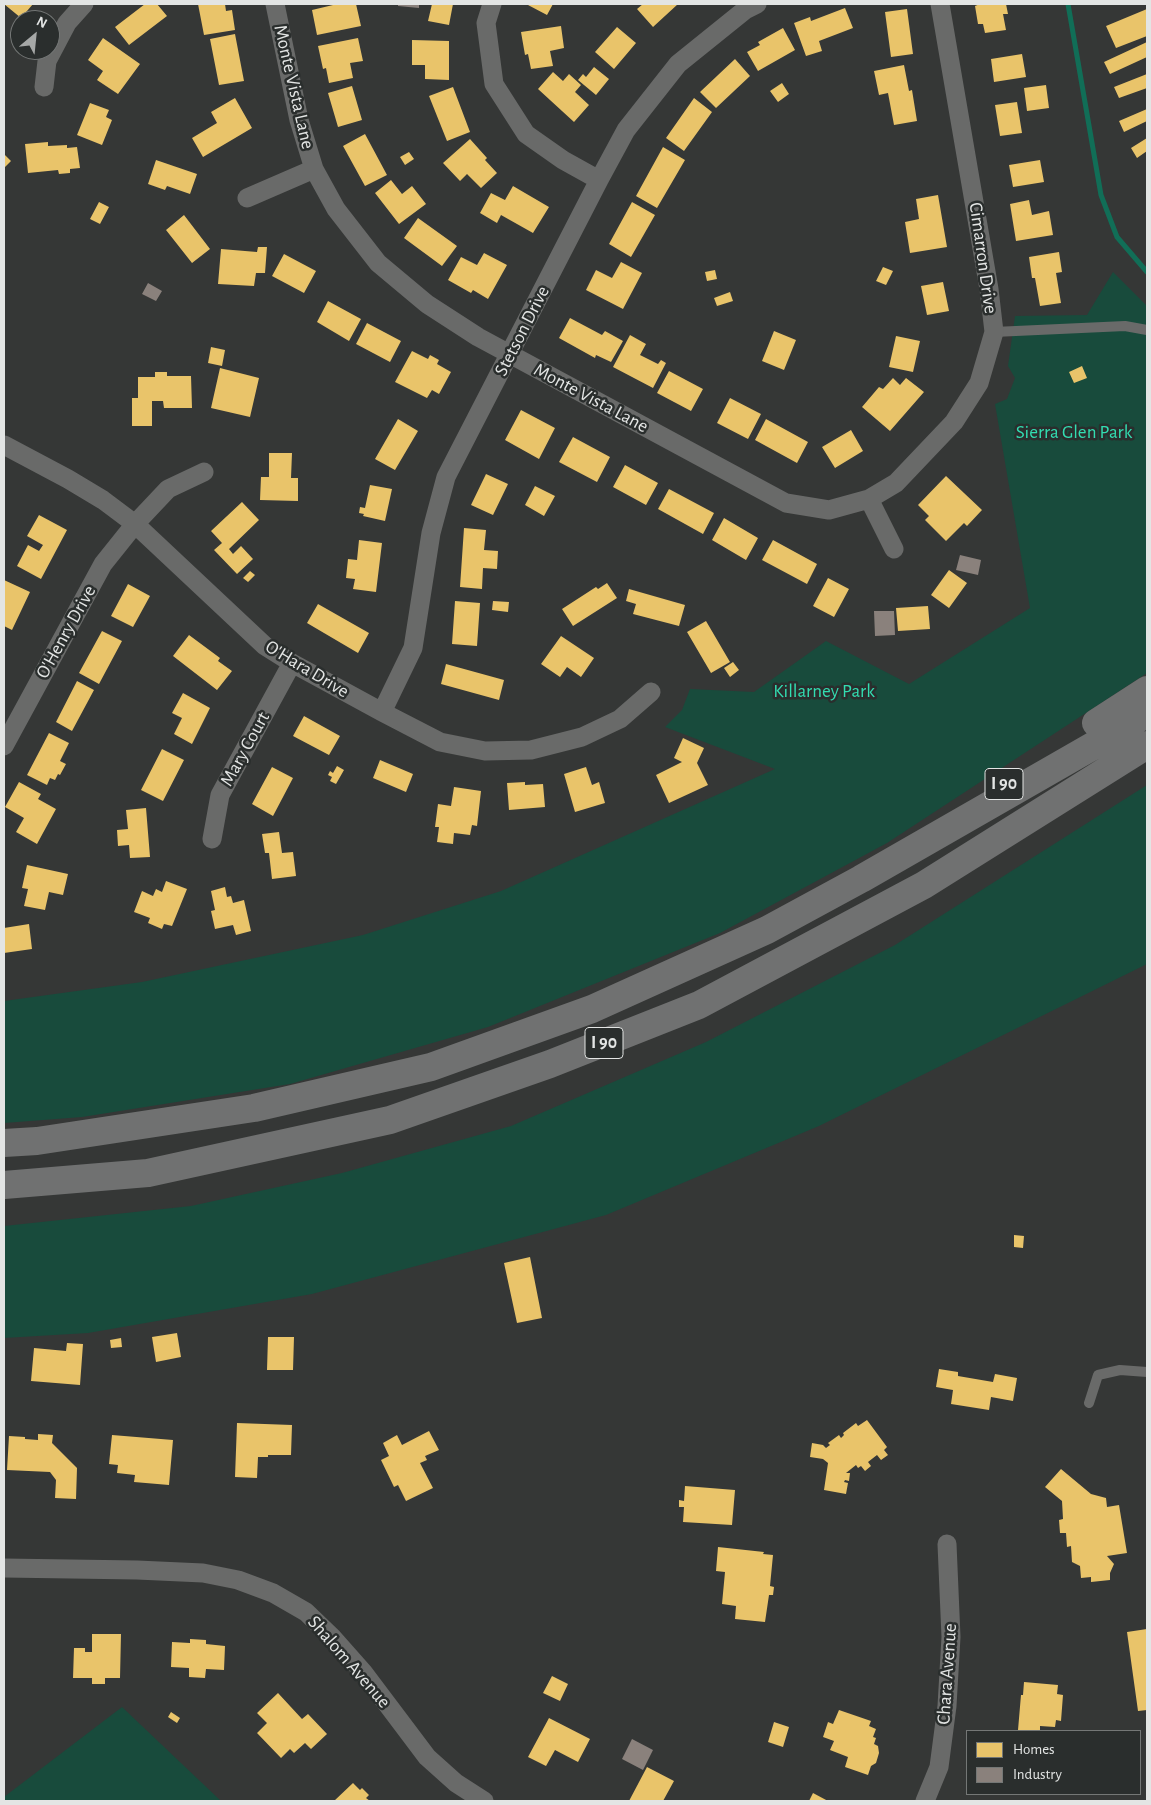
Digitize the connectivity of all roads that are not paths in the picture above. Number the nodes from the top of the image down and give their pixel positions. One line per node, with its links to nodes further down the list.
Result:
1 (84, 4): 6 (street)
2 (275, 4): 7 (street, Monte Vista Lane)
3 (492, 4): 8 (street)
4 (757, 4): 8 (street, Stetson Drive)
5 (940, 4): 11 (street, Cimarron Drive)
6 (44, 87)
7 (314, 169): 9 (street, Monte Vista Lane); 12 (street, Monte Vista Lane)
8 (599, 180): 12 (street, Stetson Drive)
9 (247, 198)
10 (1147, 330): 11 (lane)
11 (994, 332): 15 (street, Cimarron Drive)
12 (510, 354): 16 (street, Monte Vista Lane); 22 (street, Stetson Drive)
13 (4, 445): 17 (street, O'Hara Drive)
14 (204, 472): 17 (street, O'Henry Drive)
15 (896, 483): 16 (street, Monte Vista Lane)
16 (869, 499): 18 (street)
17 (135, 524): 19 (street, O'Hara Drive); 24 (street, O'Henry Drive)
18 (894, 549)
19 (292, 663): 22 (street, O'Hara Drive); 26 (street, Mary Court)
20 (1147, 690): 27 (highway, I 90)
21 (651, 692): 22 (street, O'Hara Drive)
22 (382, 712)
23 (1147, 713): 27 (highway, I 90)
24 (4, 746)
25 (1147, 746): 29 (highway, I 90)
26 (212, 839)
27 (861, 879): 28 (highway, I 90)
28 (4, 1143)
29 (4, 1186)
30 (1147, 1372): 31 (lane)
31 (1089, 1403)
32 (947, 1544): 35 (street, Chara Avenue)
33 (4, 1568): 34 (street, Shalom Avenue)
34 (484, 1801)
35 (925, 1801)

